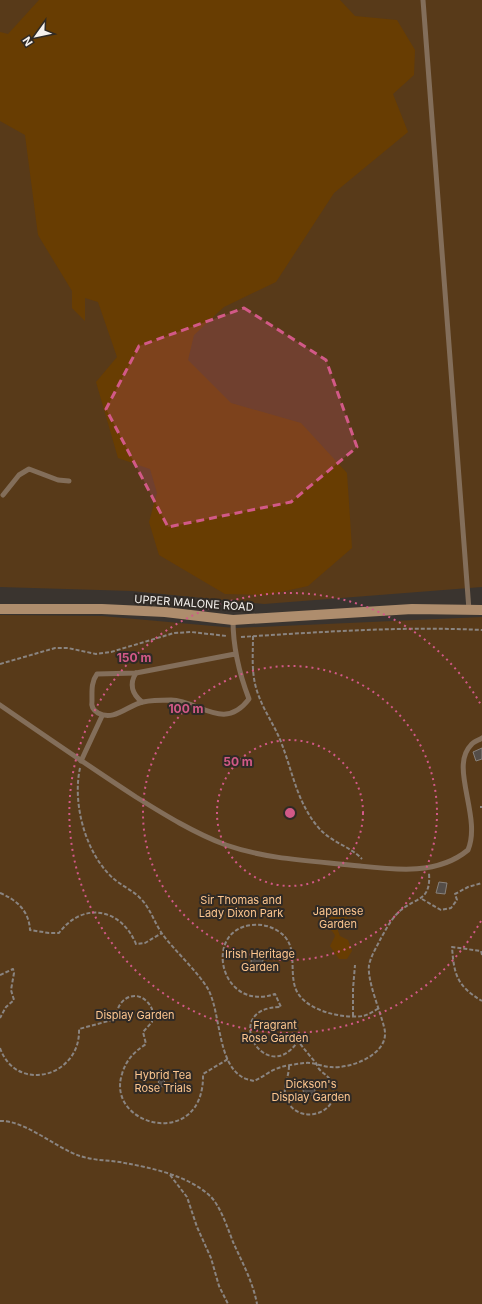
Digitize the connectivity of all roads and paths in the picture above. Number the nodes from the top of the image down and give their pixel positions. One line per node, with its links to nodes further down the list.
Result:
1 (424, 0): 5 (lane)
2 (69, 481): 3 (lane)
3 (3, 495)
4 (0, 609): 7 (main road, UPPER MALONE ROAD)
5 (469, 610): 6 (main road, UPPER MALONE ROAD); 7 (main road, UPPER MALONE ROAD)
6 (482, 610)
7 (233, 620): 10 (lane)
8 (482, 630): 9 (path)
9 (253, 636): 10 (path); 21 (path)
10 (234, 637): 11 (lane); 12 (path)
11 (235, 654): 13 (lane); 14 (lane)
12 (0, 664)
13 (136, 673): 14 (lane); 16 (lane)
14 (142, 702): 16 (lane)
15 (0, 704): 18 (lane)
16 (102, 716): 18 (lane)
17 (482, 738): 19 (lane)
18 (81, 761): 21 (lane); 26 (path)
19 (472, 783)
20 (478, 833): 22 (lane)
21 (367, 867): 22 (lane)
22 (429, 868): 25 (path)
23 (482, 884): 25 (path)
24 (0, 893): 26 (path)
25 (422, 898): 31 (path)
26 (162, 933): 35 (path)
27 (482, 955): 30 (path)
28 (355, 965): 32 (path)
29 (0, 975): 33 (path)
30 (482, 1001)
31 (379, 1008): 32 (path); 36 (path)
32 (353, 1016): 36 (path)
33 (0, 1018)
34 (0, 1048): 35 (path)
35 (228, 1059): 37 (path)
36 (317, 1065): 37 (path); 37 (path)
37 (289, 1066)
38 (0, 1121): 39 (path)
39 (170, 1175): 40 (path); 41 (path)
40 (228, 1304)
41 (257, 1304)

